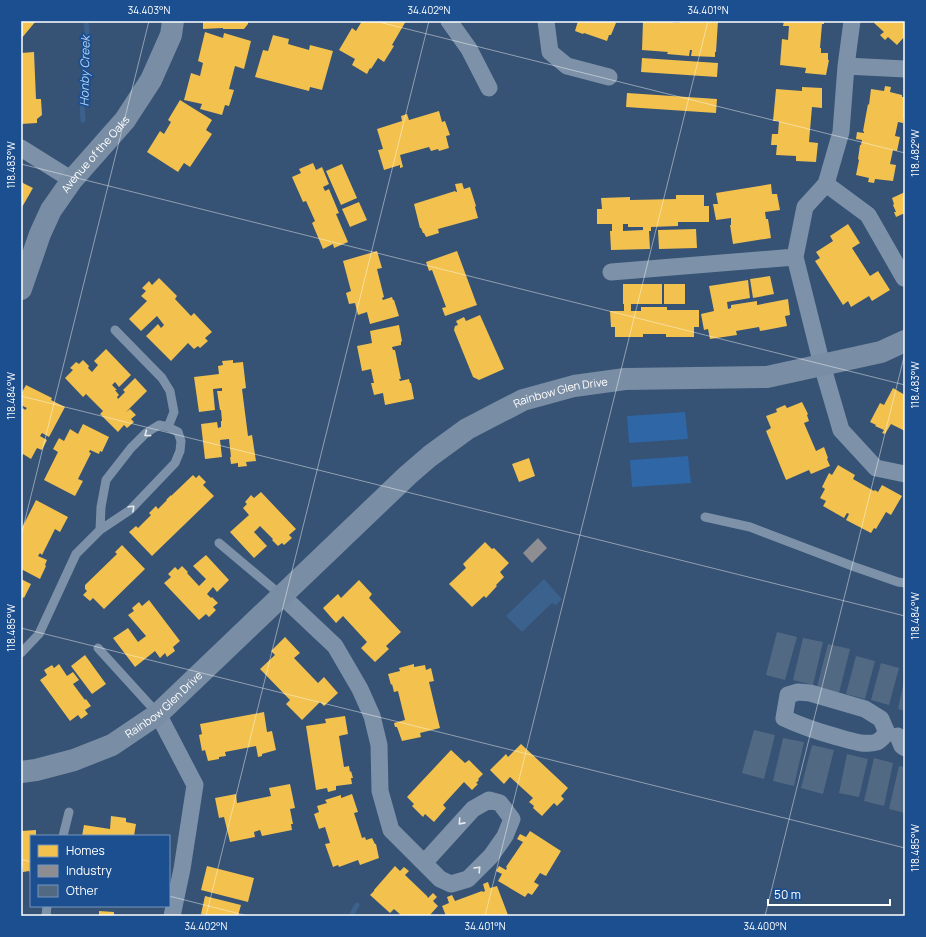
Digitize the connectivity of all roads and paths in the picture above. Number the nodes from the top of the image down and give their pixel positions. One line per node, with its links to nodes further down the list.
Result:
1 (173, 21): 10 (street, Avenue of the Oaks)
2 (449, 21): 8 (street)
3 (546, 21): 7 (street)
4 (852, 21): 5 (street)
5 (846, 66): 6 (street); 11 (street)
6 (905, 69)
7 (609, 77)
8 (489, 88)
9 (21, 148): 10 (street)
10 (72, 180): 15 (street, Avenue of the Oaks)
11 (826, 184): 12 (street); 14 (street)
12 (795, 257): 13 (street); 18 (street)
13 (611, 272)
14 (904, 278)
15 (21, 289)
16 (115, 330): 19 (lane)
17 (905, 341): 18 (street, Rainbow Glen Drive)
18 (822, 365): 20 (street); 25 (street, Rainbow Glen Drive)
19 (168, 427): 22 (lane, one-way to 22); 22 (lane, one-way to 19)
20 (905, 474)
21 (706, 517): 24 (lane)
22 (100, 530): 27 (lane)
23 (219, 543): 25 (lane)
24 (905, 583)
25 (282, 596): 28 (street, Rainbow Glen Drive); 33 (street)
26 (98, 648): 28 (lane)
27 (21, 653)
28 (158, 714): 30 (street, Rainbow Glen Drive); 34 (street)
29 (899, 737): 29 (street)
30 (21, 772)
31 (69, 812): 32 (lane)
32 (63, 835)
33 (424, 863): 33 (street, one-way to 33)
34 (172, 916)

